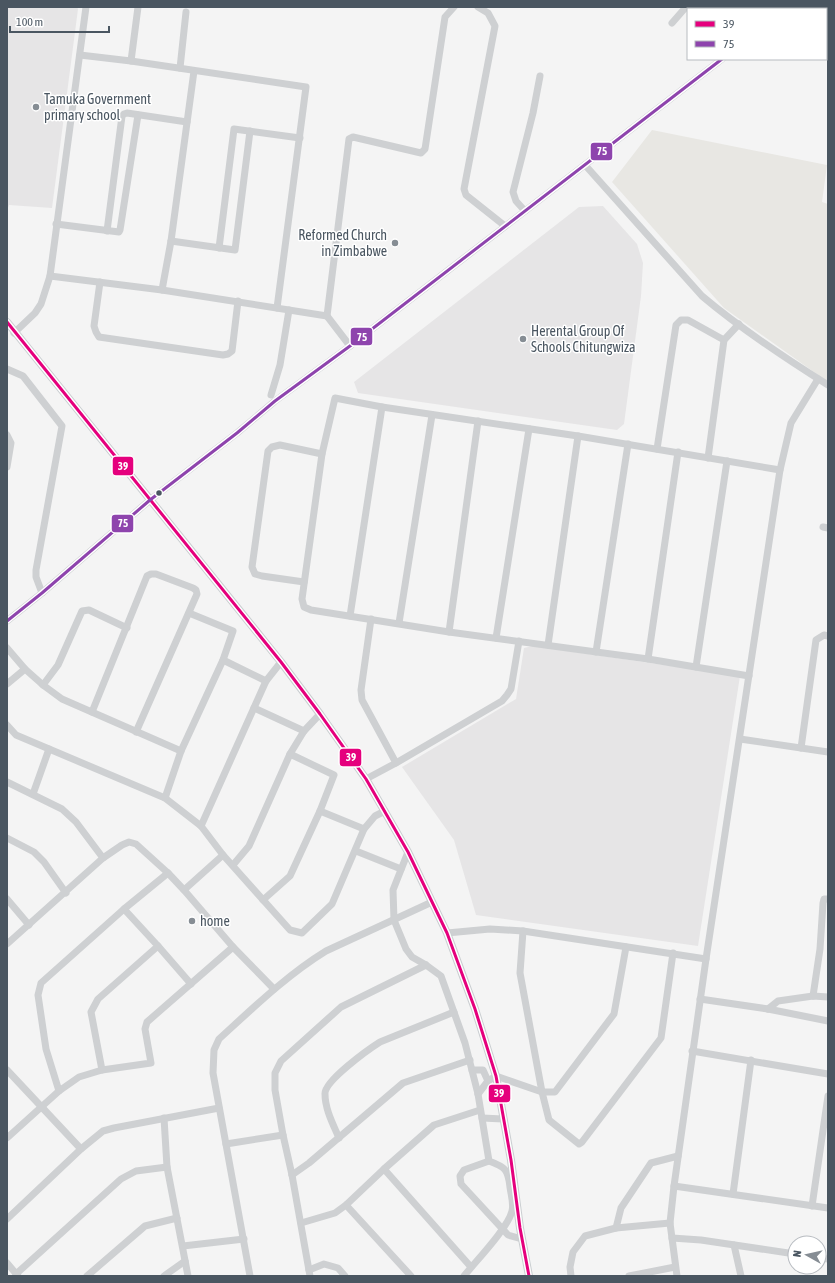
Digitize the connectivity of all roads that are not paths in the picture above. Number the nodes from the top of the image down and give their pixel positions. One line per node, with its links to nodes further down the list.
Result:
1 (86, 7): 8 (street)
2 (138, 7): 10 (street)
3 (454, 7): 31 (street)
4 (478, 7): 21 (street)
5 (686, 7): 7 (street)
6 (186, 12): 11 (street)
7 (672, 23)
8 (80, 55): 10 (street); 20 (street)
9 (721, 60): 18 (street)
10 (131, 61): 11 (street)
11 (180, 68): 12 (street)
12 (194, 70): 15 (street); 17 (street)
13 (540, 76): 19 (street)
14 (138, 115): 15 (street); 22 (street); 22 (street)
15 (187, 122): 23 (street)
16 (250, 131): 17 (street); 24 (street); 24 (street)
17 (300, 138): 29 (street)
18 (585, 165): 19 (street); 33 (street)
19 (525, 211): 21 (street)
20 (56, 224): 22 (street); 25 (street)
21 (505, 226): 36 (street)
22 (107, 231)
23 (171, 241): 24 (street); 27 (street)
24 (219, 248)
25 (50, 276): 26 (street); 34 (street)
26 (100, 282): 27 (street); 28 (street)
27 (162, 290): 28 (street)
28 (238, 301): 29 (street)
29 (277, 308): 30 (street)
30 (289, 310): 31 (street); 40 (street)
31 (327, 316): 36 (street)
32 (7, 322): 34 (main road)
33 (739, 324): 35 (street); 38 (street)
34 (14, 333): 55 (main road)
35 (724, 340): 48 (street); 51 (street)
36 (350, 346): 55 (street)
37 (7, 369): 57 (street)
38 (818, 378): 39 (street); 54 (street)
39 (828, 385)
40 (271, 395)
41 (382, 407): 42 (street); 50 (street); 59 (street)
42 (432, 415): 43 (street); 62 (street)
43 (478, 421): 44 (street); 64 (street)
44 (530, 429): 46 (street); 66 (street)
45 (7, 435): 53 (street)
46 (578, 436): 47 (street); 68 (street)
47 (628, 444): 48 (street); 70 (street)
48 (657, 449): 49 (street)
49 (678, 452): 51 (street); 71 (street)
50 (322, 454): 56 (street); 56 (street)
51 (708, 458): 52 (street)
52 (727, 461): 54 (street); 74 (street)
53 (7, 467)
54 (780, 470): 76 (street)
55 (150, 500): 57 (street); 73 (main road)
56 (304, 582): 59 (street)
57 (42, 593): 61 (street)
58 (189, 613): 63 (street); 72 (street); 85 (street)
59 (350, 616): 60 (street)
60 (372, 619): 62 (street); 92 (street)
61 (7, 622)
62 (399, 623): 64 (street)
63 (127, 628): 79 (street); 81 (street)
64 (449, 632): 66 (street)
65 (828, 636): 87 (street)
66 (496, 638): 67 (street)
67 (518, 641): 68 (street); 92 (street)
68 (548, 645): 70 (street)
69 (7, 648): 75 (street)
70 (596, 652): 71 (street)
71 (648, 659): 74 (street)
72 (224, 660): 77 (street); 89 (street)
73 (281, 662): 77 (street); 82 (main road)
74 (696, 667): 76 (street)
75 (25, 669): 78 (street); 79 (street)
76 (749, 676): 86 (street)
77 (266, 681): 80 (street)
78 (7, 684)
79 (43, 685): 81 (street)
80 (254, 708): 84 (street); 99 (street)
81 (92, 712): 85 (street)
82 (320, 714): 84 (street); 93 (main road)
83 (7, 725): 88 (street)
84 (304, 731): 91 (street)
85 (136, 732): 89 (street)
86 (740, 740): 87 (street); 127 (street)
87 (801, 748): 90 (street)
88 (49, 749): 95 (street); 96 (street)
89 (181, 751): 96 (street)
90 (828, 752)
91 (290, 754): 97 (street); 106 (street)
92 (396, 763): 93 (street)
93 (366, 779): 98 (main road)
94 (7, 782): 95 (street)
95 (33, 794): 105 (street)
96 (165, 798): 99 (street)
97 (320, 811): 100 (street); 113 (street)
98 (385, 811): 100 (street); 103 (main road)
99 (201, 826): 104 (street)
100 (364, 829): 102 (street)
101 (7, 838): 110 (street)
102 (356, 851): 107 (street); 113 (street)
103 (408, 852): 107 (street); 114 (main road)
104 (223, 855): 106 (street); 109 (street)
105 (103, 858): 108 (street); 110 (street)
106 (233, 865): 113 (street)
107 (401, 869): 116 (street)
108 (168, 873): 109 (street); 115 (street)
109 (184, 890): 122 (street)
110 (66, 893): 117 (street)
111 (7, 899): 117 (street)
112 (828, 899): 124 (street)
113 (263, 900)
114 (432, 902): 116 (street); 119 (main road)
115 (124, 909): 121 (street); 146 (street)
116 (394, 920): 128 (street); 130 (street)
117 (29, 925): 120 (street)
118 (523, 931): 119 (street); 123 (street); 147 (street)
119 (447, 933): 144 (main road)
120 (7, 944)
121 (158, 946): 129 (street); 140 (street)
122 (234, 947): 129 (street); 130 (street)
123 (626, 947): 126 (street); 147 (street)
124 (820, 949): 125 (street); 131 (street)
125 (828, 949)
126 (672, 953): 127 (street); 147 (street)
127 (706, 959): 133 (street)
128 (426, 965): 135 (street); 156 (street)
129 (191, 984): 140 (street)
130 (274, 989): 151 (street)
131 (813, 996): 132 (street); 134 (street)
132 (828, 997)
133 (700, 999): 134 (street); 137 (street)
134 (768, 1009): 136 (street)
135 (454, 1012): 138 (street); 158 (street)
136 (828, 1021)
137 (692, 1051): 139 (street); 161 (street)
138 (470, 1060): 141 (street); 158 (street)
139 (751, 1060): 143 (street); 167 (street)
140 (102, 1070): 146 (street)
141 (472, 1070): 145 (street); 148 (street)
142 (8, 1073): 150 (street)
143 (828, 1074)
144 (496, 1076): 145 (street); 147 (street); 155 (main road)
145 (488, 1080): 148 (street)
146 (59, 1090): 150 (street)
147 (542, 1092)
148 (478, 1094): 152 (street)
149 (828, 1096): 169 (street)
150 (42, 1107): 157 (street); 160 (street)
151 (219, 1108): 153 (street); 159 (street)
152 (480, 1110): 154 (street); 164 (street)
153 (164, 1118): 160 (street); 163 (street)
154 (482, 1118): 155 (street); 162 (street)
155 (503, 1119): 179 (main road)
156 (283, 1136): 159 (street); 165 (street)
157 (7, 1138)
158 (339, 1138): 165 (street)
159 (226, 1144): 178 (street)
160 (81, 1149): 172 (street)
161 (678, 1156): 166 (street); 175 (street)
162 (489, 1161): 176 (street); 176 (street)
163 (167, 1167): 171 (street); 188 (street)
164 (384, 1169): 168 (street); 185 (street)
165 (292, 1175): 173 (street)
166 (674, 1186): 167 (street); 174 (street)
167 (733, 1194): 169 (street)
168 (346, 1205): 173 (street); 194 (street)
169 (812, 1206): 170 (street)
170 (828, 1208)
171 (177, 1218): 181 (street); 189 (street)
172 (7, 1219)
173 (301, 1223): 187 (street)
174 (670, 1223): 175 (street); 177 (street)
175 (616, 1228): 197 (street)
176 (502, 1229): 179 (street); 185 (street)
177 (672, 1238): 180 (street); 186 (street)
178 (244, 1239): 181 (street); 192 (street)
179 (522, 1239): 196 (main road)
180 (734, 1245): 182 (street); 200 (street)
181 (183, 1246): 183 (street)
182 (787, 1253)
183 (185, 1261): 190 (street); 191 (street)
184 (7, 1263): 188 (street)
185 (471, 1267): 195 (street)
186 (675, 1267): 198 (street); 199 (street)
187 (310, 1273): 193 (street)
188 (17, 1275)
189 (87, 1276)
190 (164, 1276)
191 (188, 1276)
192 (250, 1276)
193 (345, 1276)
194 (411, 1276)
195 (464, 1276)
196 (529, 1276)
197 (571, 1276)
198 (629, 1276)
199 (677, 1276)
200 (741, 1276)

